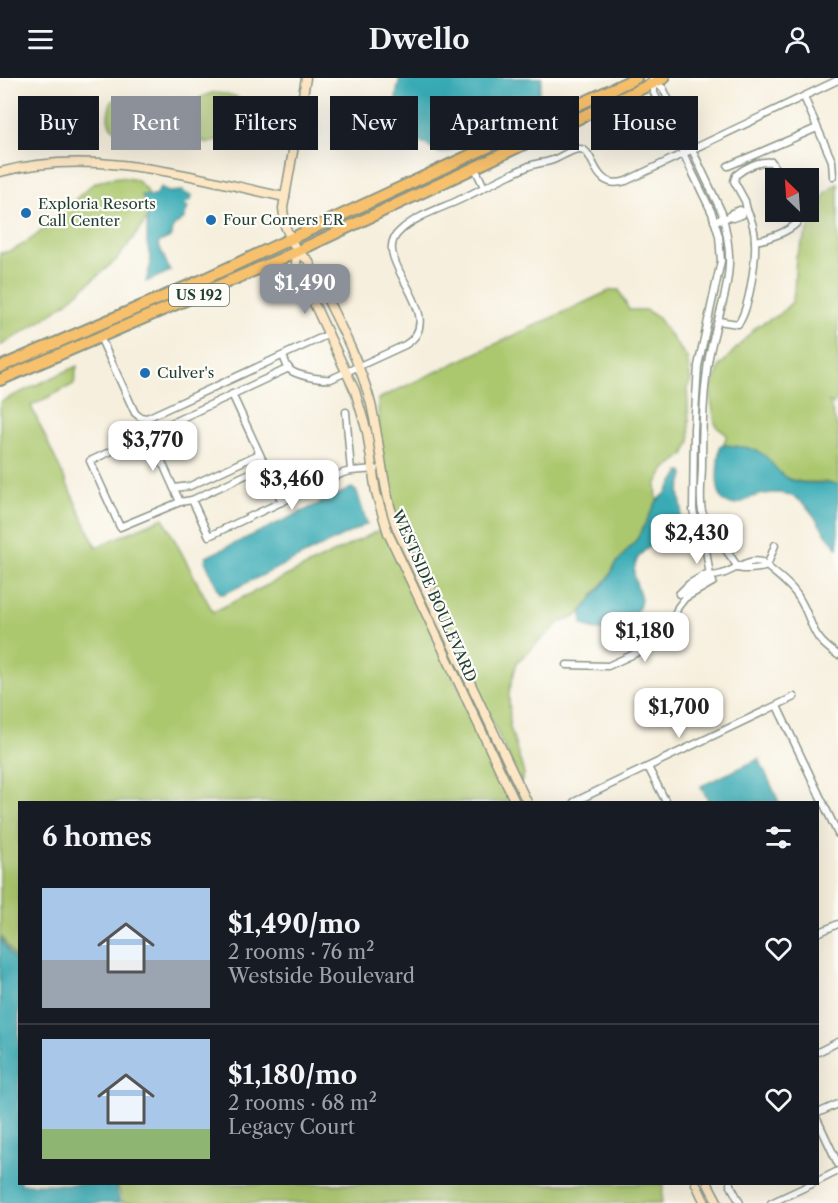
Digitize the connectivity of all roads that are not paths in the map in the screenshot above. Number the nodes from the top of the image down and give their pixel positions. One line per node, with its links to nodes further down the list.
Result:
1 (306, 78): 20 (street)
2 (636, 78): 7 (highway, US 192)
3 (657, 80): 5 (street); 13 (street); 15 (highway, US 192)
4 (838, 81): 6 (street)
5 (667, 96)
6 (804, 97): 8 (street); 9 (street)
7 (579, 105)
8 (817, 128): 14 (street); 18 (street)
9 (698, 147)
10 (482, 150): 25 (highway, US 192)
11 (485, 150): 15 (highway)
12 (692, 150): 13 (street); 22 (street)
13 (683, 154): 19 (street); 23 (street)
14 (728, 166)
15 (475, 168): 19 (street); 27 (highway, US 192)
16 (775, 168): 21 (street)
17 (0, 172): 20 (street)
18 (833, 176)
19 (484, 187): 36 (street)
20 (285, 197): 25 (street)
21 (745, 211): 22 (street); 26 (street)
22 (726, 218): 23 (street); 29 (street)
23 (714, 222): 55 (street)
24 (798, 222): 26 (street)
25 (291, 240): 27 (street); 28 (highway, US 192)
26 (756, 241): 29 (street)
27 (297, 252): 31 (street, WESTSIDE BOULEVARD); 32 (highway, US 192); 36 (street, WESTSIDE BOULEVARD)
28 (112, 318): 30 (highway, US 192); 32 (highway)
29 (718, 321): 54 (street)
30 (93, 327): 33 (highway); 35 (highway, US 192)
31 (329, 334): 34 (street); 38 (street, WESTSIDE BOULEVARD)
32 (100, 337): 33 (highway, US 192); 34 (street)
33 (80, 346): 39 (highway, US 192)
34 (283, 356): 37 (street)
35 (0, 366)
36 (359, 366): 38 (street); 45 (street, WESTSIDE BOULEVARD)
37 (288, 368): 38 (street); 40 (street)
38 (347, 372): 46 (street, WESTSIDE BOULEVARD)
39 (0, 380)
40 (232, 394): 42 (street); 43 (street)
41 (346, 412): 47 (street)
42 (149, 433): 48 (street); 50 (street)
43 (259, 454): 44 (street); 48 (street)
44 (265, 466): 49 (street); 51 (street)
45 (382, 468): 46 (street); 63 (street, WESTSIDE BOULEVARD)
46 (371, 470): 47 (street); 62 (street, WESTSIDE BOULEVARD)
47 (351, 471): 51 (street)
48 (174, 488): 50 (street)
49 (192, 500): 50 (street); 51 (street)
50 (180, 502)
51 (282, 502)
52 (775, 545): 53 (street)
53 (767, 566): 54 (street); 57 (street)
54 (738, 568): 55 (street)
55 (712, 579): 56 (street); 56 (street)
56 (686, 598): 58 (street)
57 (838, 655)
58 (567, 665)
59 (794, 698): 60 (street)
60 (777, 706): 61 (street); 66 (street)
61 (648, 767): 64 (street); 65 (street)
62 (515, 801)
63 (527, 801)
64 (576, 801)
65 (665, 801)
66 (838, 834)
67 (838, 924): 68 (street)
68 (819, 933)
69 (838, 1042): 70 (street)
70 (819, 1052)
71 (838, 1104): 72 (street)
72 (819, 1113)
73 (819, 1123): 74 (street)
74 (838, 1164)
75 (838, 1171): 76 (street)
76 (819, 1180)
77 (696, 1185): 81 (street)
78 (709, 1185): 82 (street)
79 (731, 1185): 83 (street)
80 (810, 1185): 84 (street)
81 (705, 1203)
82 (718, 1203)
83 (740, 1203)
84 (771, 1203)

